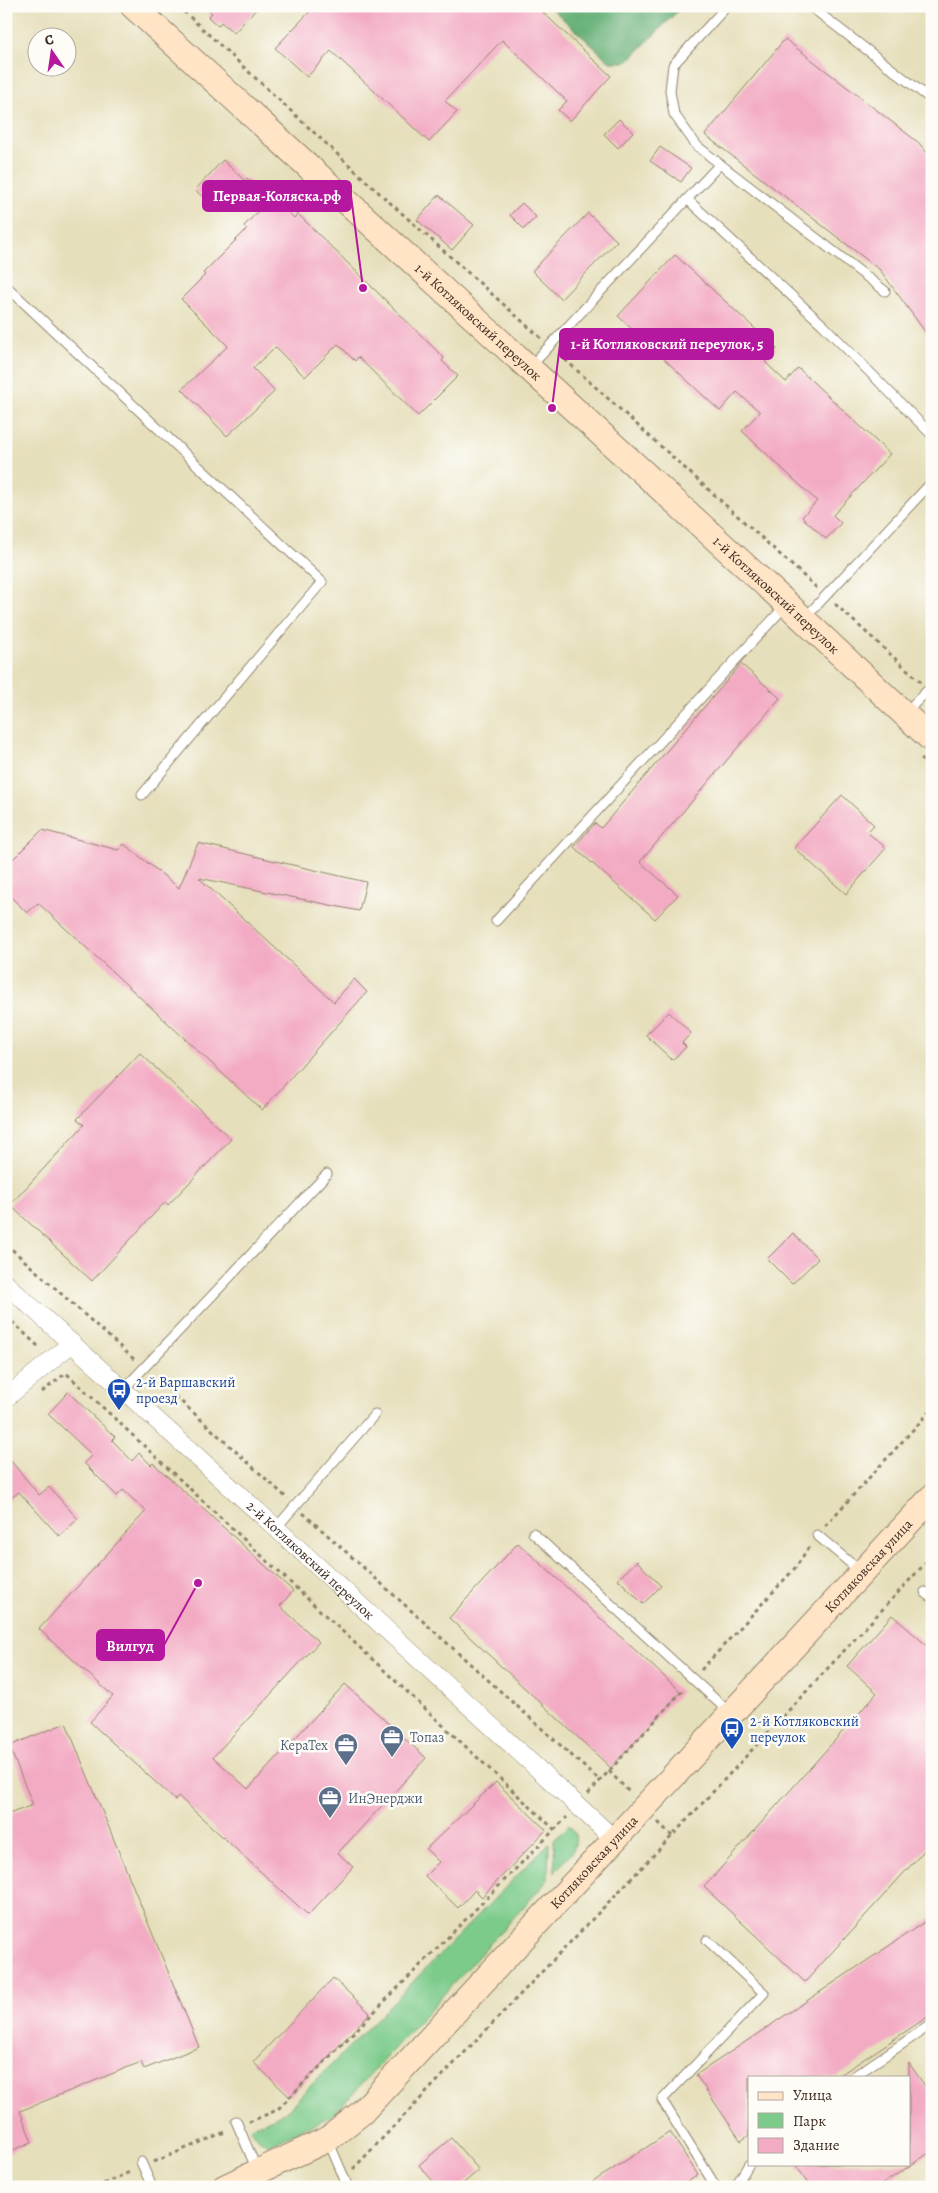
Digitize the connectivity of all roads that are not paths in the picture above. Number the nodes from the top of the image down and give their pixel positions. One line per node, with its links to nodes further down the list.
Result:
1 (133, 6): 9 (street, 1-й Котляковский переулок)
2 (727, 6): 5 (lane)
3 (810, 6): 4 (lane)
4 (932, 100)
5 (720, 164): 6 (lane); 8 (lane)
6 (687, 199): 9 (lane); 10 (lane)
7 (6, 286): 16 (lane)
8 (884, 291)
9 (529, 368): 12 (street, 1-й Котляковский переулок)
10 (932, 435)
11 (932, 482): 12 (lane)
12 (796, 612): 14 (street, 1-й Котляковский переулок); 17 (lane)
13 (930, 688): 14 (lane)
14 (904, 714): 15 (street, 1-й Котляковский переулок)
15 (932, 740)
16 (142, 795)
17 (496, 921)
18 (327, 1174): 21 (lane)
19 (6, 1284): 20 (street, 2-й Котляковский переулок)
20 (72, 1343): 21 (street, 2-й Котляковский переулок); 22 (street)
21 (123, 1390): 25 (street, 2-й Котляковский переулок)
22 (6, 1398)
23 (375, 1414): 25 (lane)
24 (932, 1496): 28 (street, Котляковская улица)
25 (276, 1528): 30 (street, 2-й Котляковский переулок)
26 (533, 1533): 29 (lane)
27 (817, 1535): 28 (lane)
28 (862, 1572): 29 (street, Котляковская улица)
29 (731, 1714): 30 (street, Котляковская улица)
30 (614, 1838): 35 (street, Котляковская улица)
31 (707, 1940): 42 (lane)
32 (932, 2024): 33 (lane)
33 (854, 2076)
34 (237, 2124): 38 (lane)
35 (328, 2140): 38 (street, Котляковская улица); 41 (lane)
36 (142, 2164): 39 (lane)
37 (749, 2166): 43 (lane)
38 (258, 2172): 40 (street, Котляковская улица)
39 (152, 2187)
40 (225, 2187)
41 (348, 2187)
42 (716, 2187)
43 (735, 2187)

